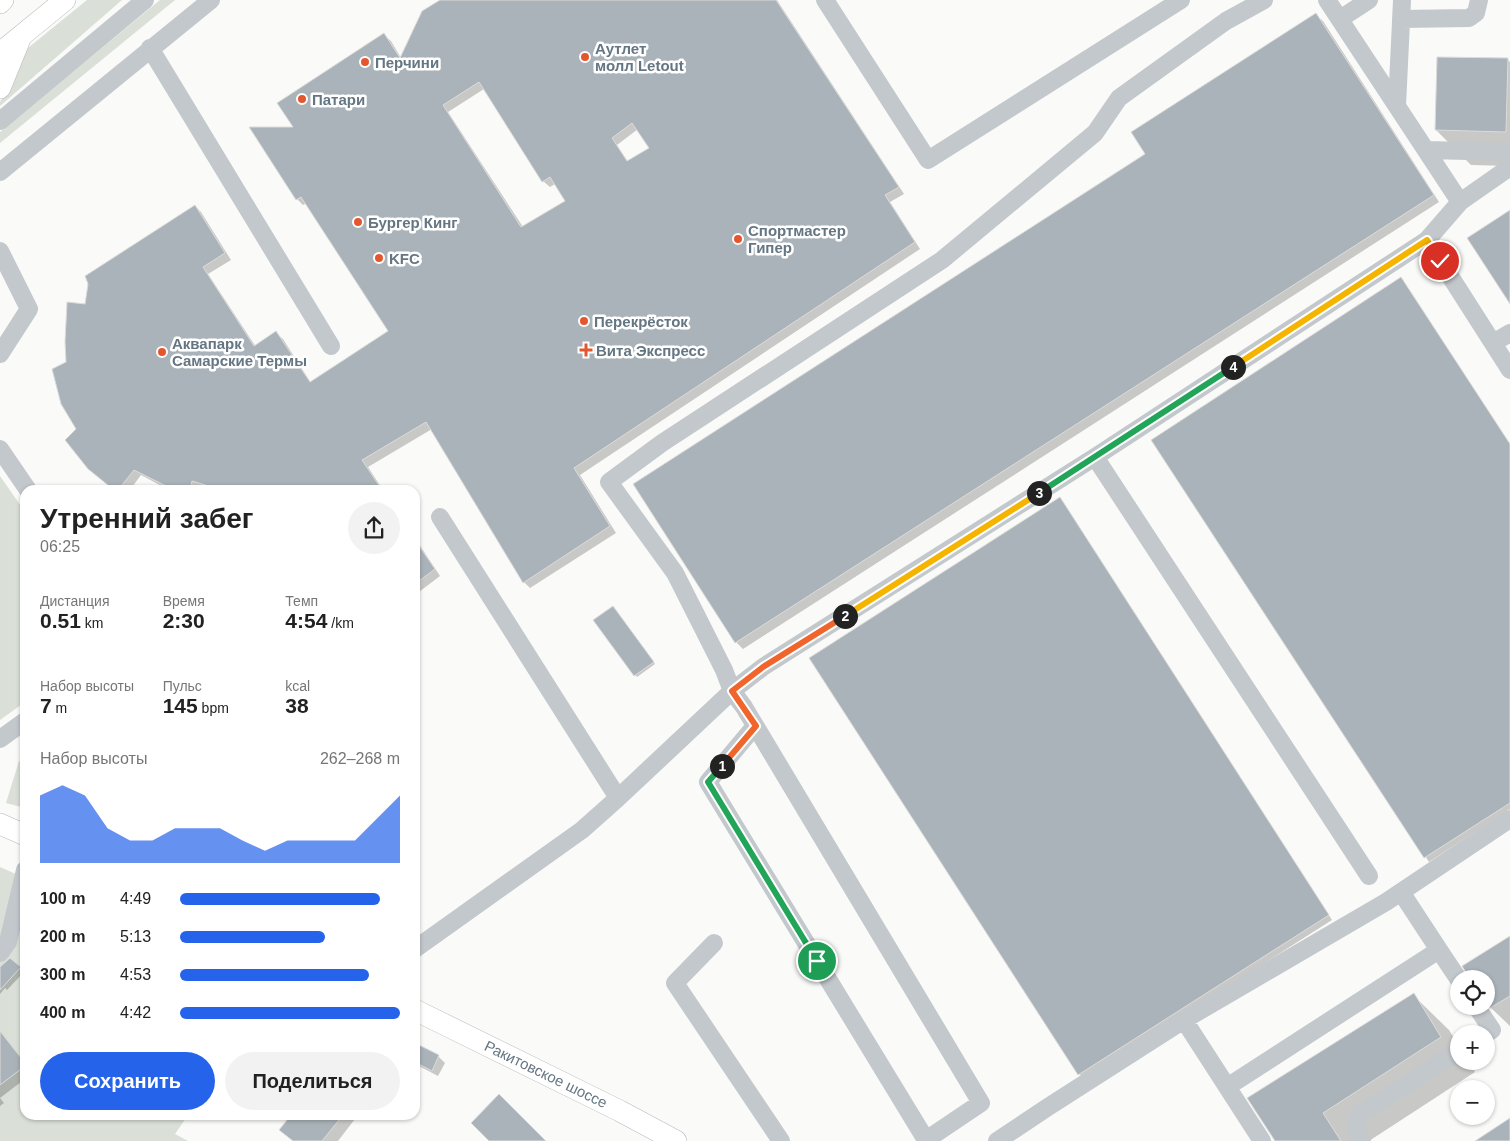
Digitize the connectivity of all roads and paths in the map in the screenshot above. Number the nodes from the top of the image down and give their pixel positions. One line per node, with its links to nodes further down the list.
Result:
1 (3, 0): 12 (main road)
2 (66, 0): 15 (main road)
3 (145, 0): 20 (street)
4 (211, 0): 16 (street)
5 (825, 0): 6 (street)
6 (1182, 0)
7 (1264, 0): 37 (street)
8 (1327, 0): 13 (street)
9 (1369, 0): 13 (street)
10 (1402, 0): 14 (street)
11 (1479, 0): 14 (street)
12 (0, 3)
13 (1340, 19): 19 (street)
14 (1401, 19): 19 (street)
15 (22, 34): 17 (main road); 18 (main road)
16 (150, 48): 24 (street); 30 (street)
17 (0, 53)
18 (0, 88)
19 (1397, 106): 21 (street)
20 (0, 121)
21 (1426, 150): 22 (street); 25 (street)
22 (1510, 152)
23 (1510, 167): 25 (street)
24 (0, 172)
25 (1460, 202): 26 (street)
26 (1427, 240): 29 (street); 34 (street)
27 (0, 251): 31 (street)
28 (1510, 333): 29 (street)
29 (1493, 344): 32 (street)
30 (331, 346)
31 (0, 354)
32 (1510, 370)
33 (0, 450): 35 (street)
34 (1095, 457): 37 (street); 45 (street)
35 (24, 485)
36 (440, 517): 41 (street)
37 (732, 691): 39 (street); 41 (street)
38 (20, 725): 40 (street)
39 (756, 726): 39 (street)
40 (0, 739)
41 (618, 798): 49 (street)
42 (1510, 819): 47 (street)
43 (0, 824): 44 (main road)
44 (20, 833)
45 (1369, 876)
46 (20, 891): 51 (street)
47 (1401, 892): 50 (street); 54 (street)
48 (714, 943): 58 (street)
49 (420, 944)
50 (1439, 950): 52 (street); 56 (street)
51 (0, 953)
52 (1452, 970)
53 (420, 1012): 57 (main road, Ракитовское шоссе)
54 (1184, 1020): 56 (street); 59 (street)
55 (1450, 1057): 61 (street)
56 (1227, 1087): 60 (street)
57 (676, 1141)
58 (781, 1141)
59 (997, 1141)
60 (1262, 1141)
61 (1362, 1141)

